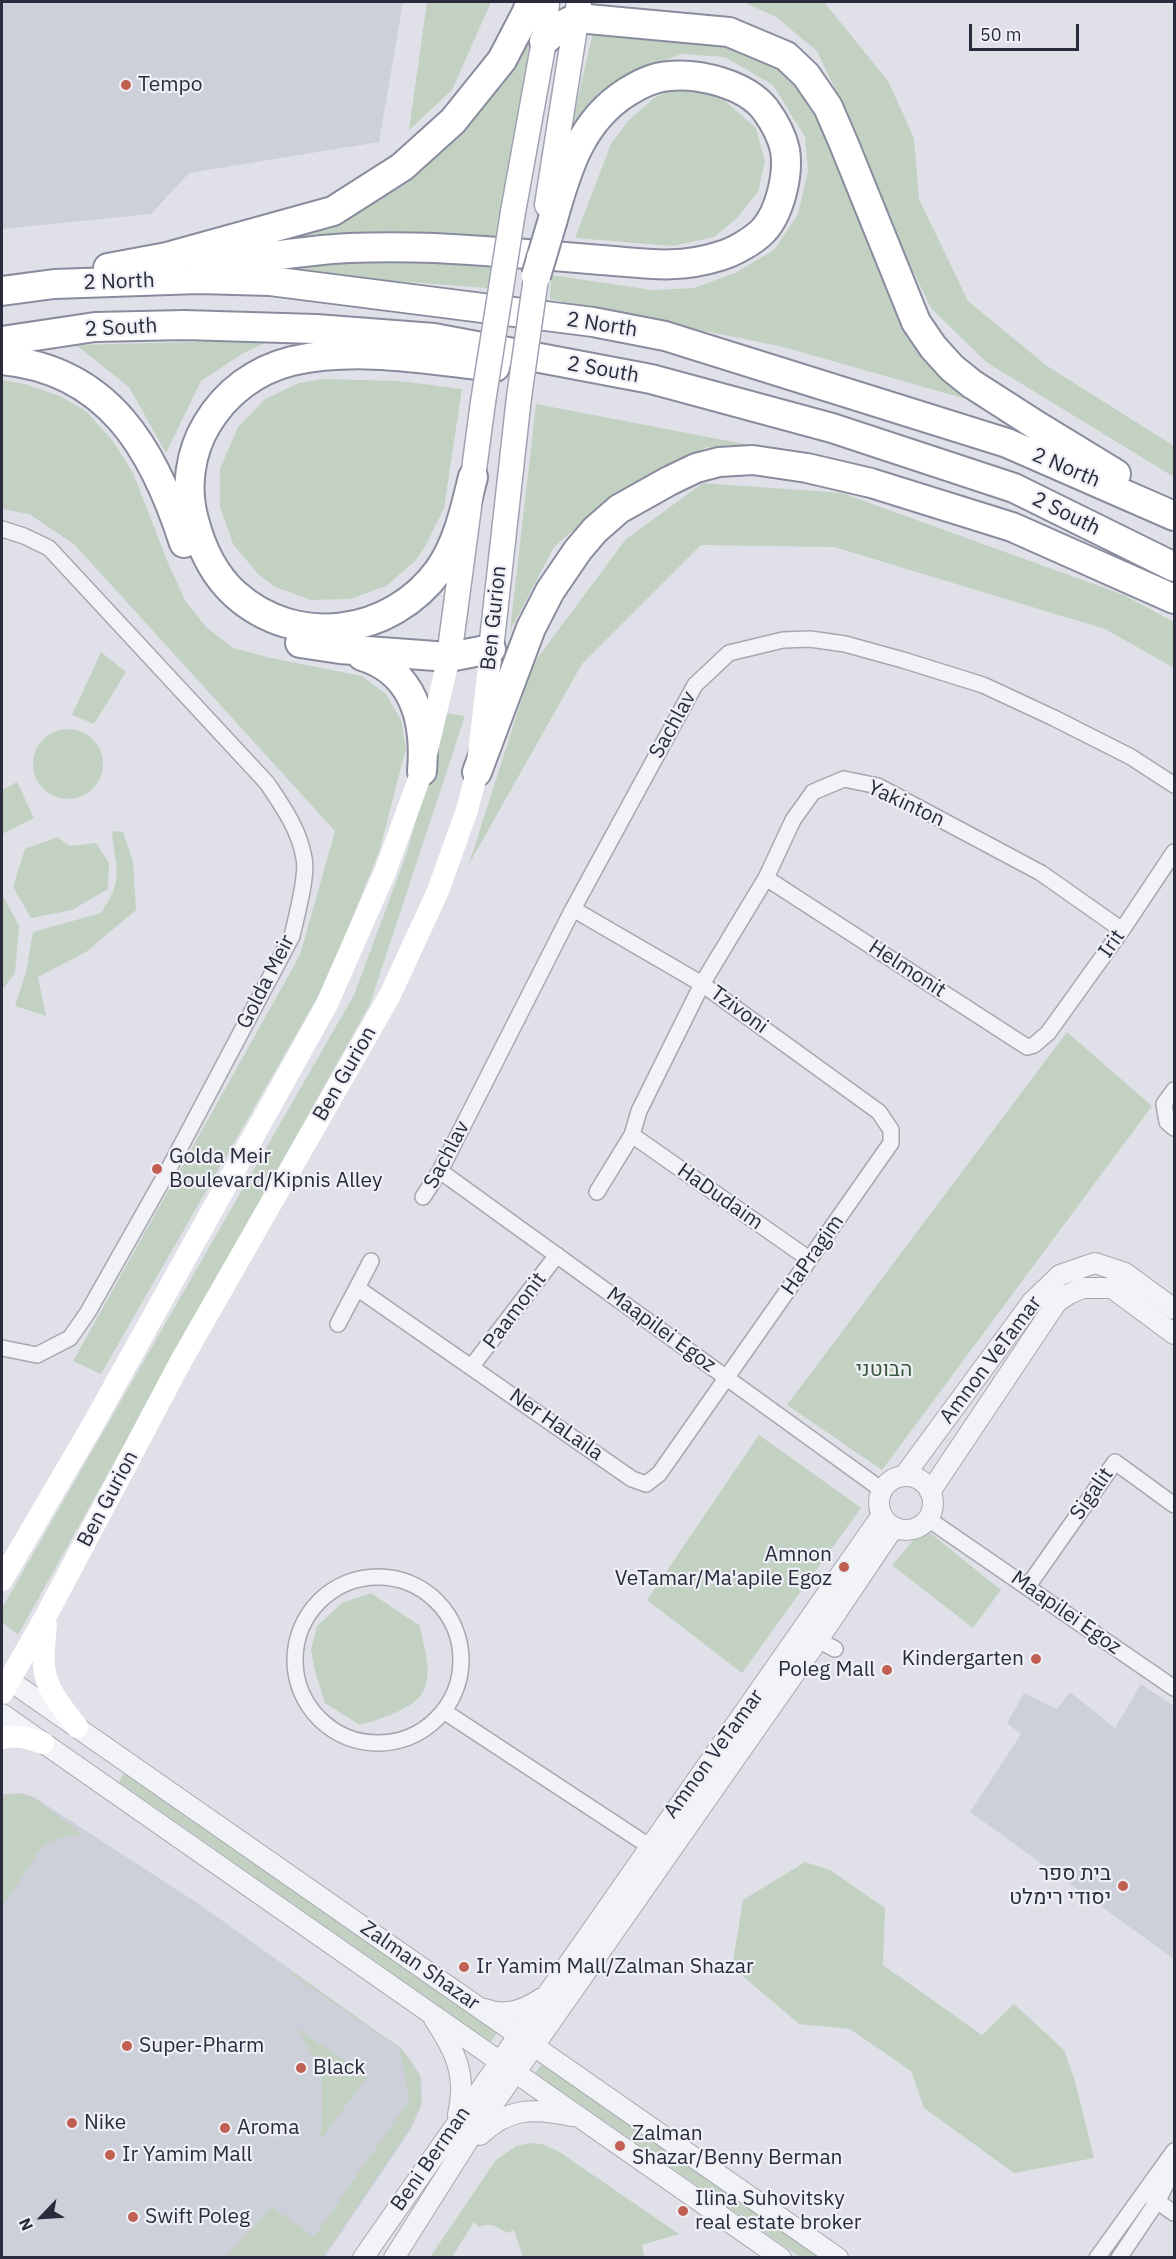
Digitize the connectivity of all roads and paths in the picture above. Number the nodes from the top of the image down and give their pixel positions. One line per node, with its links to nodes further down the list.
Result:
1 (530, 2): 10 (highway)
2 (547, 2): 5 (main road)
3 (627, 2): 6 (highway)
4 (578, 10): 5 (highway); 6 (highway); 7 (main road)
5 (544, 41): 14 (main road, bridge)
6 (844, 144): 15 (highway)
7 (549, 221): 8 (highway, bridge); 9 (highway)
8 (536, 276): 21 (main road, Ben Gurion, bridge)
9 (54, 284): 10 (highway, 2 North); 16 (highway, 2 North)
10 (2, 289)
11 (2, 341): 13 (highway, 2 South)
12 (2, 360): 20 (highway)
13 (651, 379): 14 (highway); 18 (highway, 2 South)
14 (473, 477): 22 (main road)
15 (1174, 509)
16 (1174, 516)
17 (2, 529): 46 (street, Golda Meir)
18 (1174, 567)
19 (1174, 599): 24 (highway)
20 (340, 649): 22 (highway); 23 (highway)
21 (490, 649): 22 (highway); 24 (main road, Ben Gurion)
22 (449, 657): 23 (main road, Ben Gurion)
23 (422, 771): 55 (main road, Ben Gurion)
24 (477, 772): 58 (main road, Ben Gurion)
25 (1174, 785): 28 (street, Sachlav)
26 (1174, 852): 29 (street, Irit)
27 (766, 878): 29 (street, Yakinton); 30 (street, Yakinton); 31 (street, Helmonit)
28 (573, 909): 30 (street, Tzivoni); 36 (street, Sachlav)
29 (1122, 930): 31 (street, Irit)
30 (702, 984): 34 (street, Tzivoni); 35 (street)
31 (1048, 1033)
32 (1174, 1090): 33 (street)
33 (1174, 1128)
34 (891, 1130): 40 (street, HaPragim)
35 (632, 1135): 37 (street); 40 (street, HaDudaim)
36 (440, 1171): 38 (street, Sachlav); 39 (street, Maapilei Egoz)
37 (597, 1192)
38 (423, 1197)
39 (557, 1255): 47 (street, Paamonit); 48 (street, Maapilei Egoz)
40 (809, 1259): 48 (street, HaPragim)
41 (370, 1261): 42 (street)
42 (357, 1288): 44 (street); 47 (street, Ner HaLaila)
43 (1174, 1309): 49 (street, Amnon VeTamar)
44 (338, 1324)
45 (1174, 1334): 51 (street, Amnon VeTamar)
46 (2, 1348)
47 (472, 1366): 48 (street, Ner HaLaila)
48 (728, 1378): 50 (street, Maapilei Egoz)
49 (904, 1476): 50 (street); 51 (street)
50 (882, 1490): 54 (street)
51 (930, 1492): 53 (street)
52 (1174, 1505): 57 (street, Sigalit)
53 (928, 1519): 54 (street); 57 (street, Maapilei Egoz)
54 (888, 1521): 66 (street, Amnon VeTamar); 67 (street, Amnon VeTamar)
55 (8, 1565): 56 (main road, Ben Gurion)
56 (2, 1580)
57 (1028, 1586): 60 (street, Maapilei Egoz)
58 (47, 1614): 59 (main road, Ben Gurion); 63 (main road)
59 (4, 1683): 63 (street, Zalman Shazar)
60 (1174, 1688)
61 (445, 1712): 61 (street); 66 (street)
62 (2, 1714): 65 (street, Zalman Shazar)
63 (77, 1727): 69 (street, Zalman Shazar)
64 (2, 1738): 65 (main road)
65 (43, 1743): 71 (street, Zalman Shazar)
66 (649, 1845): 67 (street); 68 (street, Amnon VeTamar)
67 (665, 1857): 70 (street, Amnon VeTamar)
68 (546, 1994): 69 (street); 72 (street, Amnon VeTamar)
69 (477, 2006): 72 (street, Zalman Shazar)
70 (558, 2011): 72 (street, Amnon VeTamar); 74 (street)
71 (429, 2012): 73 (street, Zalman Shazar); 76 (street)
72 (526, 2040): 73 (street, Amnon VeTamar); 74 (street, Zalman Shazar)
73 (507, 2067): 75 (street, Zalman Shazar); 76 (street, Beni Berman); 79 (street, Beni Berman)
74 (573, 2073): 86 (street, Zalman Shazar)
75 (580, 2117): 79 (street); 83 (street, Zalman Shazar)
76 (456, 2123): 84 (street, Beni Berman)
77 (1174, 2151): 80 (street)
78 (1174, 2169): 81 (street)
79 (446, 2176): 85 (street, Beni Berman)
80 (1142, 2193): 81 (street); 87 (street)
81 (1158, 2200): 82 (street); 88 (street)
82 (1174, 2213)
83 (779, 2256)
84 (363, 2258)
85 (394, 2258)
86 (838, 2258)
87 (1097, 2258)
88 (1119, 2258)

